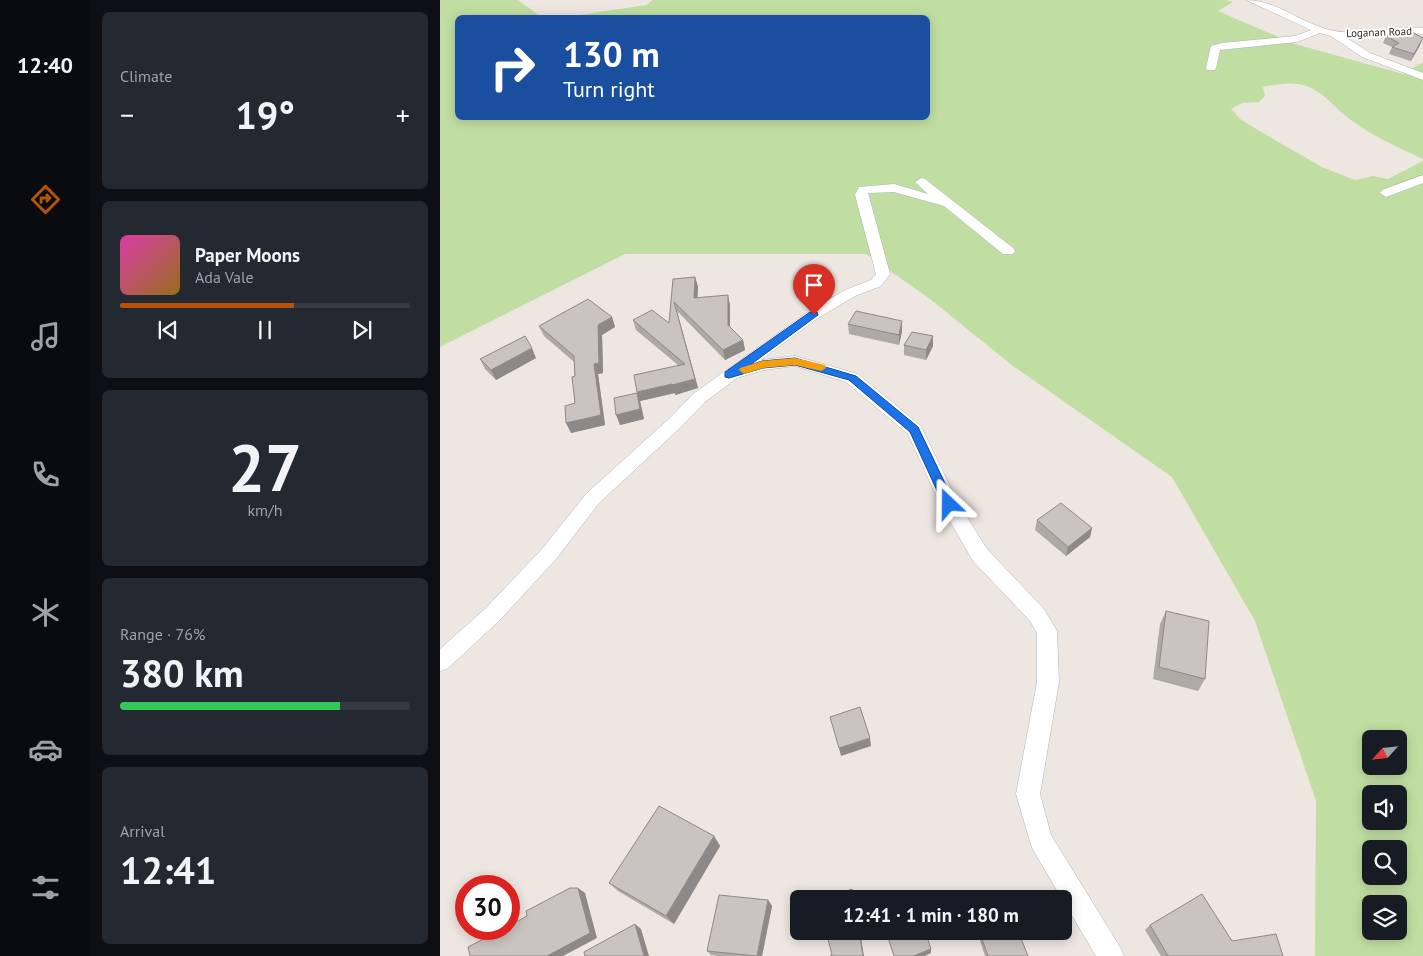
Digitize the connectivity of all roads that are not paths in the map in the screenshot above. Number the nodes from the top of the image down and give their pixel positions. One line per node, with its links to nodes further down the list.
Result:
1 (1251, 0): 2 (street, Loganan Road)
2 (1319, 30): 4 (street, Loganan Road); 5 (street)
3 (1423, 32): 4 (street, Loganan Road)
4 (1332, 33): 6 (street)
5 (1211, 68)
6 (1423, 77)
7 (1423, 179): 9 (street)
8 (921, 182): 10 (street)
9 (1386, 192)
10 (950, 204): 11 (street); 12 (street)
11 (1008, 251)
12 (729, 375): 13 (street); 14 (street)
13 (440, 662)
14 (1111, 956)

